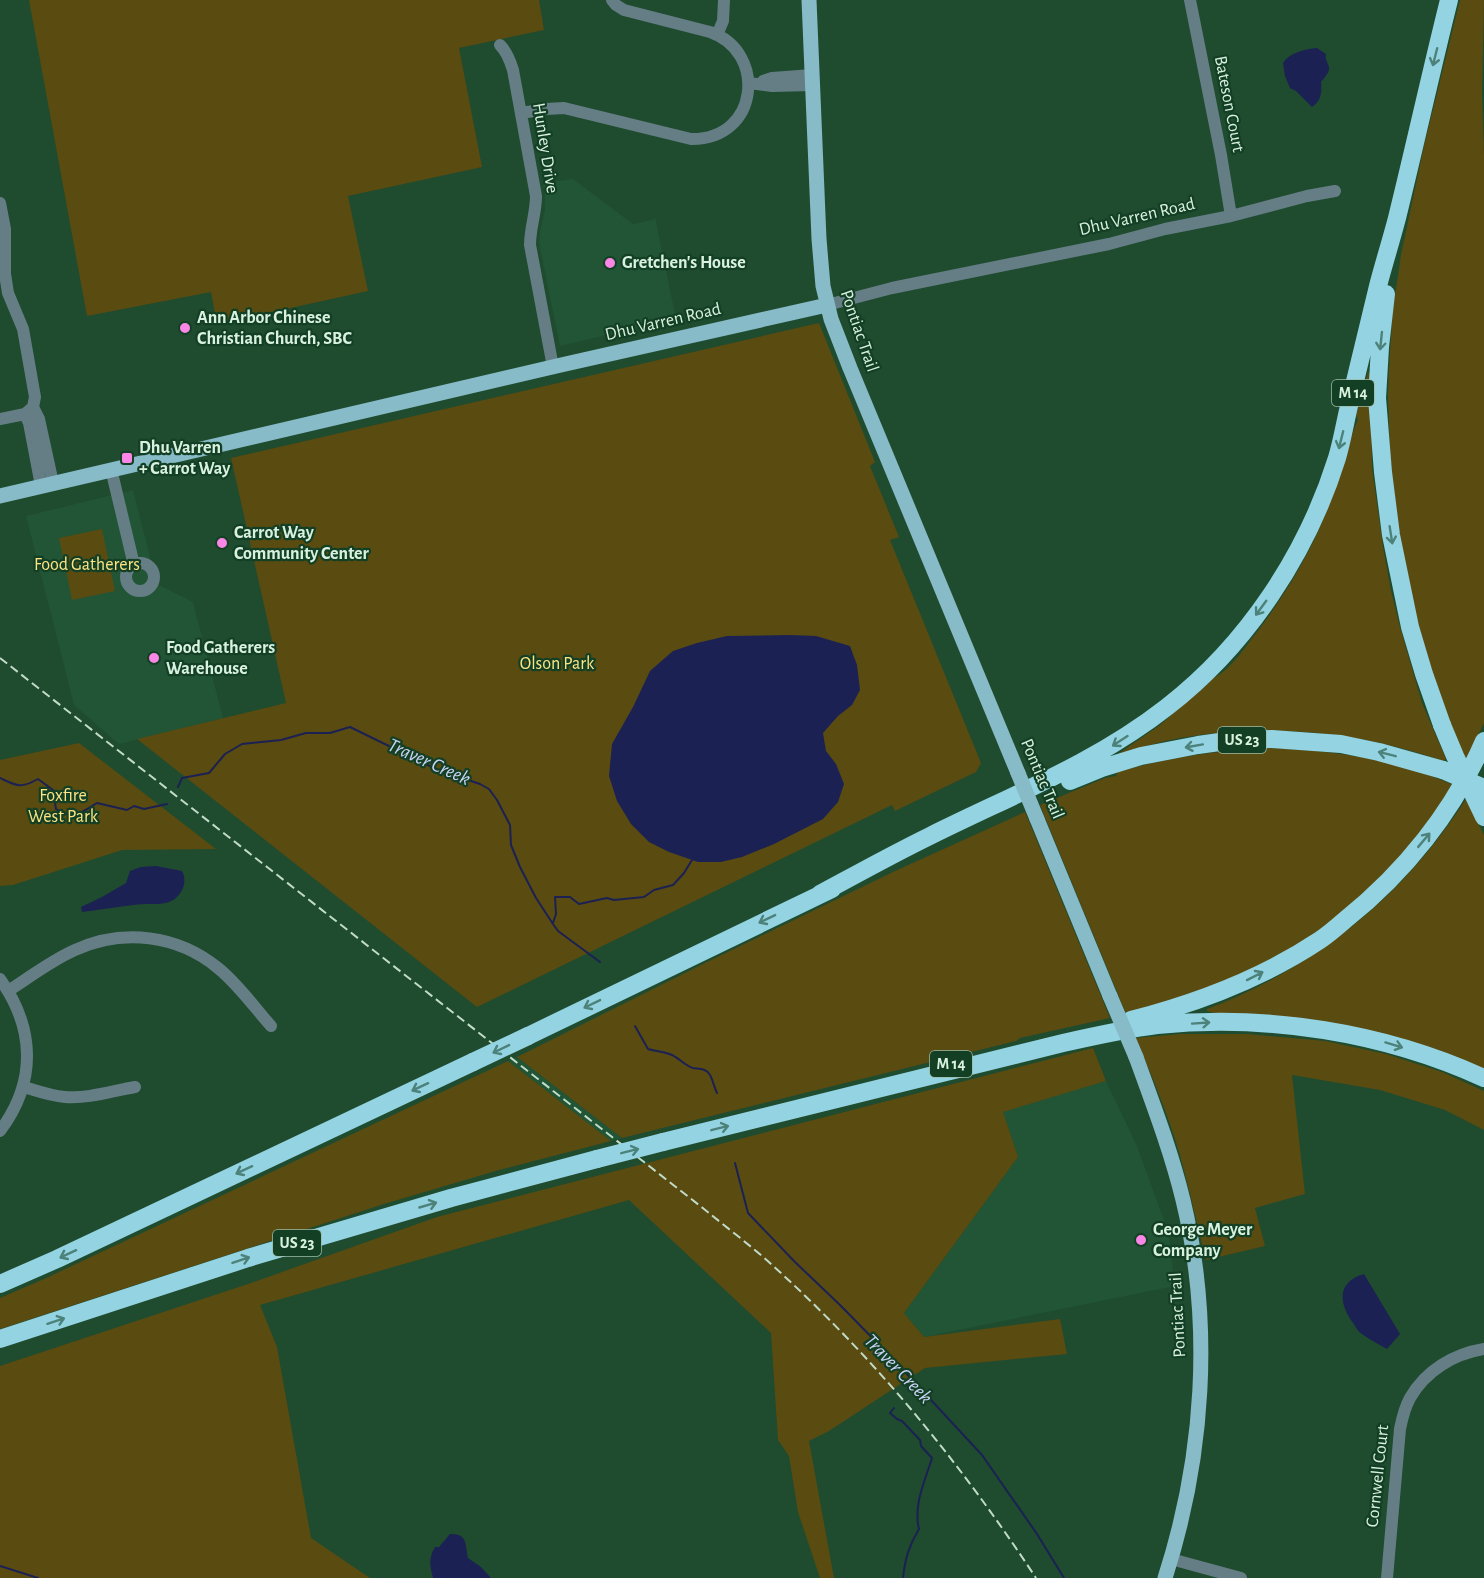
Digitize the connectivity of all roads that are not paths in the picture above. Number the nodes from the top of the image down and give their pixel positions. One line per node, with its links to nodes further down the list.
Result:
1 (612, 0): 6 (street)
2 (724, 0): 6 (street)
3 (809, 0): 8 (main road, Pontiac Trail)
4 (1190, 0): 13 (street, Bateson Court)
5 (1449, 0): 14 (highway, M 14, one-way to 14)
6 (717, 34): 9 (street)
7 (500, 45): 10 (street, Hunley Drive)
8 (812, 80): 9 (street); 15 (main road, Pontiac Trail)
9 (752, 83): 10 (street)
10 (521, 113): 16 (street, Hunley Drive)
11 (1335, 191): 13 (street, Dhu Varren Road)
12 (0, 204): 17 (street)
13 (1231, 216): 15 (street, Dhu Varren Road)
14 (1396, 221): 25 (highway, one-way to 25, bridge); 26 (highway, M 14, one-way to 26)
15 (827, 305): 16 (main road, Dhu Varren Road); 38 (main road, Pontiac Trail, bridge)
16 (553, 367): 19 (main road, Dhu Varren Road)
17 (29, 410): 18 (street); 20 (street)
18 (0, 419)
19 (111, 470): 20 (main road, Dhu Varren Road); 22 (street)
20 (47, 485): 21 (main road, Dhu Varren Road)
21 (0, 496)
22 (134, 565)
23 (1484, 741): 33 (highway, M 14, one-way to 23)
24 (1484, 788): 26 (highway, US 23, one-way to 26, bridge)
25 (1484, 817)
26 (820, 894): 35 (highway, US 23, one-way to 35, bridge)
27 (0, 979): 28 (street)
28 (8, 991): 29 (street); 31 (street)
29 (271, 1026)
30 (1484, 1078): 33 (highway, US 23, one-way to 30)
31 (24, 1087): 32 (street); 34 (street)
32 (135, 1087)
33 (805, 1106): 36 (highway, US 23, one-way to 33, bridge)
34 (0, 1131)
35 (0, 1284)
36 (0, 1339)
37 (1484, 1349): 41 (street, Cornwell Court)
38 (1171, 1559): 39 (main road, Pontiac Trail); 40 (street)
39 (1165, 1578)
40 (1241, 1578)
41 (1387, 1578)

